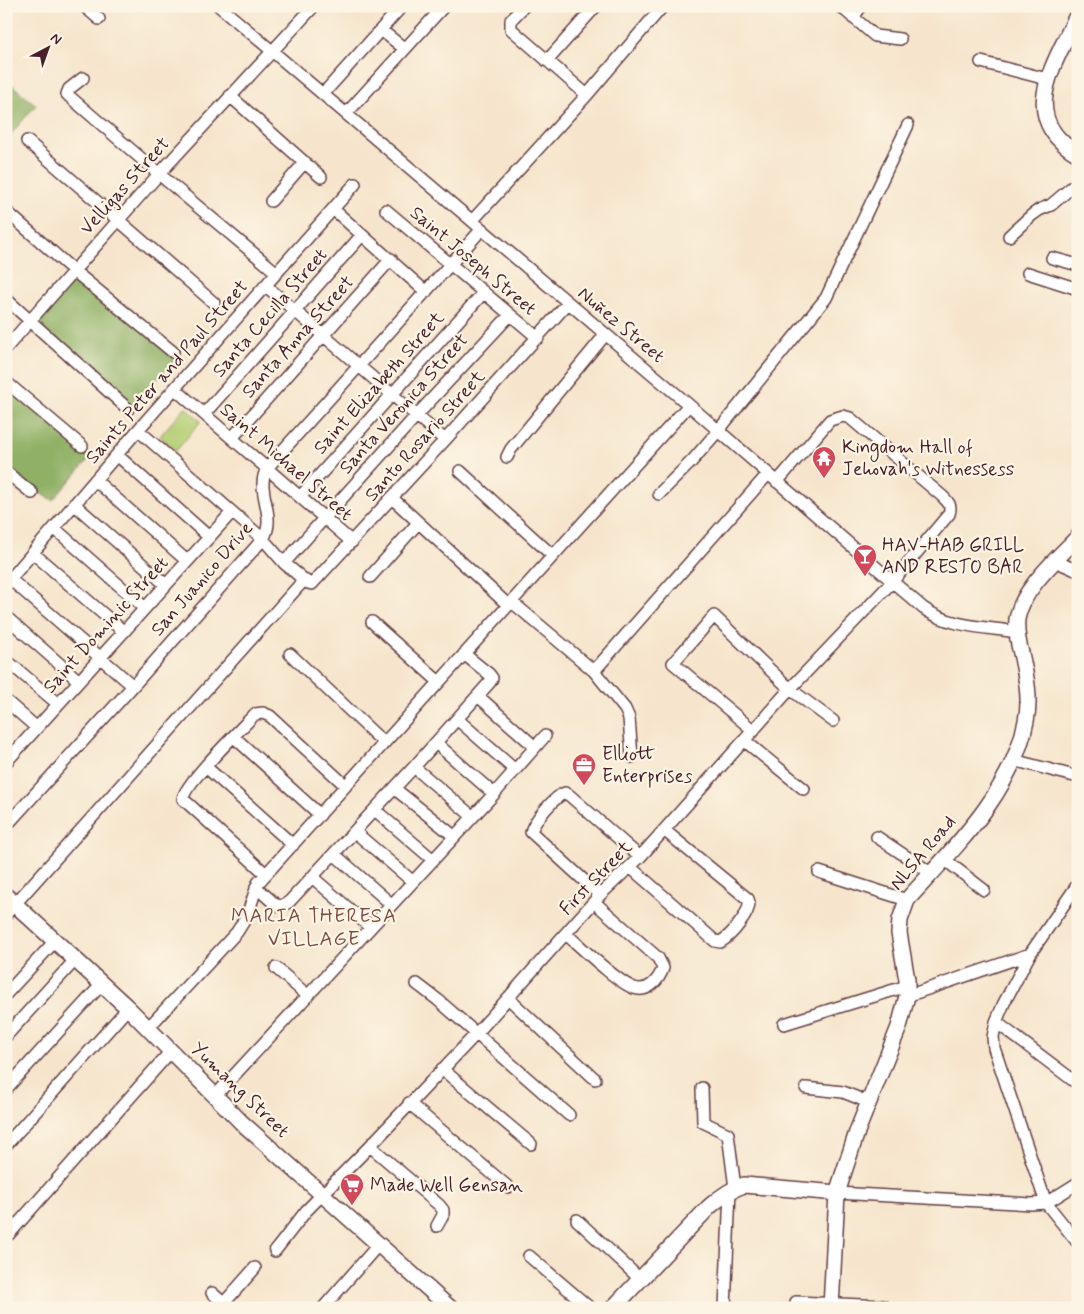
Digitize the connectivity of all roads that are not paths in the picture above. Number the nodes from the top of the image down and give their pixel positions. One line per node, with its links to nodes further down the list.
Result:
1 (84, 6): 13 (street)
2 (219, 6): 18 (street, Nuñez Street)
3 (314, 6): 18 (street, Velligas Street)
4 (402, 6): 14 (street)
5 (444, 6): 17 (street)
6 (524, 6): 19 (street)
7 (596, 6): 19 (street)
8 (840, 6): 12 (street)
9 (861, 6): 12 (street)
10 (660, 7): 24 (street)
11 (1078, 13): 15 (main road)
12 (853, 18): 16 (street)
13 (99, 19)
14 (381, 30): 17 (street); 23 (street)
15 (1073, 37): 22 (main road)
16 (900, 39)
17 (405, 48): 26 (street)
18 (272, 50): 23 (street, Nuñez Street); 25 (street, Velligas Street)
19 (547, 61): 24 (street)
20 (981, 62): 22 (street)
21 (83, 78): 31 (street)
22 (1047, 79): 29 (main road)
23 (323, 94): 26 (street, Nuñez Street)
24 (587, 95): 40 (street)
25 (230, 96): 30 (street); 31 (street, Velligas Street)
26 (346, 114): 40 (street, Nuñez Street)
27 (908, 125): 75 (street)
28 (27, 141): 39 (street)
29 (1078, 154)
30 (305, 162): 32 (street); 35 (street)
31 (159, 174): 39 (street, Velligas Street); 49 (street)
32 (321, 177)
33 (1078, 182): 43 (street)
34 (355, 184): 36 (street, Saints Peter and Paul Street)
35 (270, 201)
36 (333, 209): 42 (street); 49 (street, Saints Peter and Paul Street)
37 (386, 210): 46 (street, Saint Joseph Street)
38 (6, 211): 48 (street)
39 (117, 220): 48 (street, Velligas Street); 56 (street)
40 (472, 221): 41 (street, Nuñez Street)
41 (482, 229): 46 (street); 57 (street, Nuñez Street)
42 (362, 235): 45 (street); 58 (street, Santa Cecilla Street)
43 (1009, 236)
44 (1052, 258): 47 (street)
45 (391, 259): 53 (street); 61 (street, Santa Anna Street)
46 (451, 264): 53 (street); 54 (street, Saint Joseph Street)
47 (1078, 265)
48 (74, 271): 60 (street, Velligas Street); 65 (street)
49 (277, 273): 51 (street, Saints Peter and Paul Street)
50 (1028, 273): 52 (street)
51 (266, 286): 58 (street); 68 (street, Saints Peter and Paul Street)
52 (1078, 289)
53 (426, 292): 66 (street)
54 (484, 292): 59 (street, Saint Joseph Street); 69 (street, Saint Elizabeth Street)
55 (6, 299): 60 (street)
56 (214, 303)
57 (568, 303): 62 (street, Nuñez Street); 63 (street, Santo Rosario Street)
58 (295, 311): 61 (street); 72 (street, Santa Cecilla Street)
59 (510, 315): 63 (street, Saint Joseph Street); 73 (street, Santa Veronica Street)
60 (30, 320): 64 (street, Velligas Street); 71 (street)
61 (323, 335): 66 (street); 76 (street, Santa Anna Street)
62 (605, 335): 70 (street, Nuñez Street); 80 (street)
63 (538, 338): 77 (street, Santo Rosario Street)
64 (6, 348)
65 (173, 352)
66 (359, 366): 69 (street); 81 (street)
67 (6, 382): 78 (street)
68 (175, 388): 72 (street, Saint Michael Street); 74 (street, Saints Peter and Paul Street)
69 (392, 394): 73 (street); 89 (street, Saint Elizabeth Street)
70 (688, 405): 75 (street, Nuñez Street); 101 (street)
71 (128, 409)
72 (204, 414): 76 (street, Saint Michael Street)
73 (416, 415): 77 (street); 93 (street, Santa Veronica Street)
74 (138, 430): 79 (street, Saints Peter and Paul Street); 92 (street)
75 (718, 431): 84 (street, Nuñez Street); 88 (street)
76 (232, 438): 81 (street, Saint Michael Street)
77 (445, 440): 90 (street, Santo Rosario Street)
78 (82, 446)
79 (116, 455): 85 (street, Saints Peter and Paul Street); 96 (street)
80 (507, 457)
81 (266, 468): 89 (street, Saint Michael Street); 98 (street, San Juanico Drive)
82 (460, 471): 101 (street)
83 (6, 472): 87 (street)
84 (768, 474): 86 (street, Nuñez Street); 121 (street)
85 (95, 480): 91 (street, Saints Peter and Paul Street); 102 (street)
86 (777, 482): 109 (street, Nuñez Street); 109 (street, First Street)
87 (32, 493)
88 (659, 494)
89 (300, 497): 93 (street, Saint Michael Street)
90 (392, 498): 94 (street); 99 (street, Santo Rosario Street)
91 (74, 504): 95 (street, Saints Peter and Paul Street); 110 (street)
92 (232, 512): 96 (street, Saint Dominic Street); 98 (street)
93 (325, 518): 99 (street, Saint Michael Street); 104 (street, Santa Veronica Street)
94 (418, 523): 106 (street); 111 (street)
95 (54, 528): 100 (street, Saints Peter and Paul Street); 112 (street)
96 (209, 537): 102 (street, Saint Dominic Street)
97 (1078, 537): 103 (main road, NLSA Road)
98 (262, 539): 104 (street); 124 (street, San Juanico Drive)
99 (352, 542): 107 (street, Santo Rosario Street)
100 (33, 553): 108 (street, Saints Peter and Paul Street); 115 (street)
101 (553, 556): 111 (street)
102 (187, 561): 110 (street, Saint Dominic Street)
103 (1056, 561): 105 (street); 116 (main road, NLSA Road)
104 (284, 563): 107 (street)
105 (1078, 571)
106 (370, 577)
107 (304, 580): 175 (street)
108 (8, 581): 119 (street)
109 (892, 582): 116 (street, Nuñez Street); 125 (street, First Street)
110 (166, 584): 112 (street, Saint Dominic Street)
111 (510, 604): 118 (street); 121 (street)
112 (145, 608): 115 (street, Saint Dominic Street)
113 (6, 617): 122 (street)
114 (372, 622): 123 (street)
115 (124, 632): 119 (street, Saint Dominic Street)
116 (1017, 632): 141 (main road, NLSA Road)
117 (290, 654): 136 (street)
118 (464, 654): 123 (street); 126 (street)
119 (101, 657): 122 (street, Saint Dominic Street); 124 (street)
120 (6, 660): 128 (street)
121 (594, 671): 140 (street)
122 (79, 681): 128 (street, Saint Dominic Street)
123 (439, 682): 136 (street)
124 (133, 686): 153 (street, San Juanico Drive)
125 (790, 689): 130 (street); 132 (street, First Street); 132 (street)
126 (478, 696): 129 (street); 138 (street)
127 (6, 701): 131 (street)
128 (58, 704): 131 (street, Saint Dominic Street)
129 (457, 719): 137 (street); 144 (street)
130 (833, 721)
131 (37, 728): 139 (street, Saint Dominic Street)
132 (754, 730): 135 (street, First Street)
133 (545, 736): 138 (street)
134 (234, 737): 142 (street); 146 (street); 151 (street)
135 (745, 741): 147 (street); 154 (street, First Street)
136 (384, 743): 146 (street)
137 (436, 743): 143 (street); 149 (street)
138 (535, 747): 144 (street)
139 (9, 754)
140 (632, 757)
141 (1013, 760): 145 (street); 162 (main road, NLSA Road)
142 (206, 767): 158 (street); 166 (street)
143 (414, 767): 148 (street); 152 (street)
144 (515, 770): 149 (street)
145 (1078, 777)
146 (345, 786): 151 (street)
147 (804, 788)
148 (394, 789): 150 (street); 156 (street)
149 (494, 794): 152 (street)
150 (375, 810): 155 (street); 161 (street)
151 (320, 815): 158 (street)
152 (472, 816): 156 (street)
153 (6, 826)
154 (664, 830): 160 (street, First Street); 163 (street)
155 (355, 832): 159 (street); 168 (street)
156 (454, 836): 161 (street)
157 (877, 837): 165 (street)
158 (293, 845): 166 (street)
159 (334, 854): 167 (street); 174 (street)
160 (640, 858): 163 (street, First Street); 172 (street)
161 (432, 859): 168 (street)
162 (944, 859): 165 (main road, NLSA Road); 171 (street)
163 (630, 867): 172 (street, First Street)
164 (819, 872): 173 (street)
165 (931, 873): 173 (main road, NLSA Road)
166 (266, 874): 170 (street)
167 (312, 877): 170 (street); 176 (street)
168 (412, 881): 174 (street)
169 (1078, 884): 179 (street)
170 (256, 887): 191 (street)
171 (984, 890)
172 (597, 898): 177 (street, First Street); 177 (street)
173 (907, 900): 184 (main road, NLSA Road)
174 (391, 904): 176 (street)
175 (9, 905): 178 (main road, Yumang Street)
176 (370, 927): 186 (street)
177 (566, 934): 187 (street, First Street)
178 (55, 941): 180 (main road, Yumang Street); 185 (street)
179 (1030, 954): 184 (street); 189 (street)
180 (76, 959): 182 (main road, Yumang Street); 193 (street)
181 (276, 968): 186 (street)
182 (102, 984): 188 (main road, Yumang Street); 200 (street)
183 (417, 984): 192 (street)
184 (907, 991): 190 (street); 202 (main road, NLSA Road)
185 (6, 994)
186 (307, 995): 201 (street)
187 (508, 998): 192 (street, First Street); 196 (street)
188 (128, 1008): 191 (main road, Yumang Street); 205 (street)
189 (996, 1022): 197 (street); 213 (street)
190 (784, 1024)
191 (148, 1028): 194 (main road, Yumang Street)
192 (476, 1034): 195 (street, First Street); 204 (street)
193 (6, 1036)
194 (171, 1051): 201 (main road, Yumang Street); 216 (street)
195 (442, 1069): 203 (street, First Street); 206 (street)
196 (594, 1079)
197 (1078, 1084)
198 (702, 1088): 210 (street)
199 (806, 1088): 202 (street)
200 (6, 1089)
201 (215, 1096): 212 (main road, Yumang Street)
202 (868, 1102): 211 (main road, NLSA Road)
203 (409, 1103): 207 (street, First Street); 209 (street)
204 (570, 1115)
205 (7, 1144)
206 (531, 1144)
207 (370, 1146): 212 (street, First Street); 215 (street)
208 (1078, 1183): 213 (street)
209 (508, 1187)
210 (732, 1189): 211 (main road); 222 (main road); 232 (street)
211 (837, 1193): 213 (street); 226 (main road, NLSA Road)
212 (322, 1195): 218 (main road, Yumang Street); 219 (street, First Street)
213 (1046, 1203): 217 (street)
214 (577, 1220): 222 (street)
215 (437, 1226)
216 (9, 1234)
217 (1078, 1243)
218 (378, 1244): 228 (street); 229 (main road, Yumang Street)
219 (275, 1251)
220 (529, 1256): 230 (street)
221 (255, 1268): 225 (street)
222 (640, 1279): 231 (main road)
223 (212, 1293): 225 (street)
224 (796, 1302): 226 (street)
225 (226, 1306)
226 (831, 1306): 227 (street)
227 (884, 1306)
228 (323, 1308)
229 (450, 1308)
230 (590, 1308)
231 (612, 1308)
232 (725, 1308)

